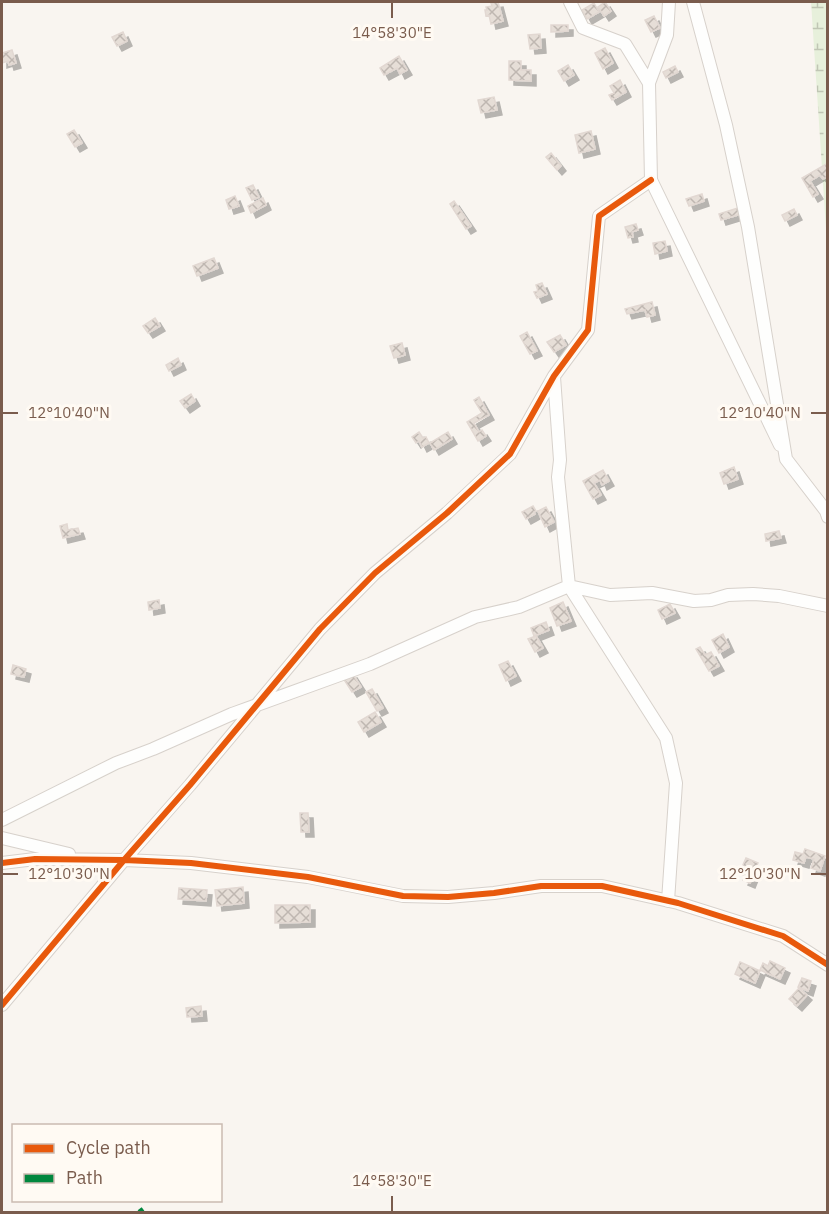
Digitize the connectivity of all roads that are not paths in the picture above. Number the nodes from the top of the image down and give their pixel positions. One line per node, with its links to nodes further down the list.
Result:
1 (570, 2): 4 (street)
2 (669, 2): 4 (street)
3 (693, 2): 7 (street)
4 (649, 83): 5 (street)
5 (651, 180): 6 (street); 7 (street)
6 (554, 375): 9 (street); 11 (street)
7 (786, 459): 8 (street)
8 (828, 517)
9 (569, 586): 10 (street); 11 (street); 17 (street)
10 (828, 606)
11 (257, 705): 12 (street); 15 (street)
12 (2, 820)
13 (2, 838): 14 (street)
14 (93, 860): 15 (street); 16 (street)
15 (124, 860): 17 (street); 19 (street)
16 (2, 863)
17 (668, 901): 18 (street)
18 (828, 965)
19 (2, 1005)

